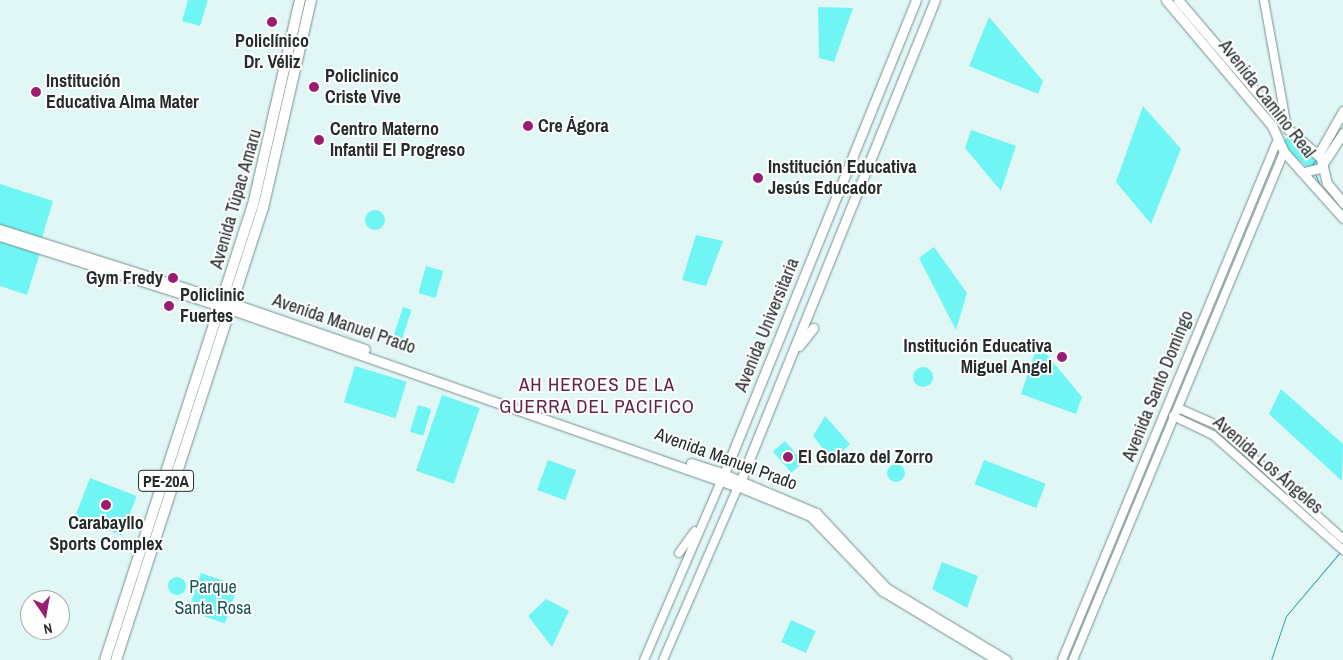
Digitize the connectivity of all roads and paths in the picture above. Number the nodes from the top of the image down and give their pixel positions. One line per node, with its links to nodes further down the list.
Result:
1 (300, 0): 20 (highway, Avenida Túpac Amaru / PE-20A)
2 (311, 0): 20 (highway, Avenida Túpac Amaru / PE-20A)
3 (916, 0): 23 (main road, Avenida Universitaria)
4 (935, 0): 22 (main road, Avenida Universitaria)
5 (1166, 0): 11 (main road, Avenida Camino Real)
6 (1178, 0): 9 (main road, Avenida Camino Real)
7 (1264, 0): 9 (street)
8 (1343, 111): 13 (main road)
9 (1287, 128): 11 (main road, Avenida Santo Domingo); 13 (main road, Avenida Camino Real)
10 (1343, 133): 14 (main road)
11 (1278, 139): 12 (main road, Avenida Camino Real); 25 (street, Avenida Santo Domingo)
12 (1284, 152): 15 (main road, Avenida Camino Real); 27 (street, Avenida Santo Domingo)
13 (1318, 155): 14 (main road, Avenida Camino Real)
14 (1323, 165): 15 (main road); 16 (main road, Avenida Camino Real)
15 (1304, 172): 17 (main road, Avenida Camino Real)
16 (1343, 204)
17 (1343, 218)
18 (0, 229): 20 (street)
19 (0, 236): 20 (street)
20 (228, 305): 31 (main road, Avenida Manuel Prado); 37 (highway, Avenida Túpac Amaru / PE-20A); 38 (highway, Avenida Túpac Amaru / PE-20A)
21 (813, 328): 22 (main road)
22 (791, 356): 24 (main road, Avenida Universitaria)
23 (761, 382): 24 (main road); 26 (main road, Avenida Universitaria)
24 (777, 389): 28 (main road, Avenida Universitaria)
25 (1170, 405): 27 (street, Avenida Los Ángeles); 29 (street, Avenida Santo Domingo)
26 (751, 407): 28 (main road); 31 (main road, Avenida Universitaria)
27 (1180, 409): 30 (street, Avenida Santo Domingo); 34 (street, Avenida Los Ángeles)
28 (768, 411): 32 (main road, Avenida Universitaria)
29 (1167, 414): 30 (street, Avenida Los Ángeles); 43 (street, Avenida Santo Domingo)
30 (1177, 417): 35 (street, Avenida Los Ángeles); 44 (street, Avenida Santo Domingo)
31 (723, 477): 32 (main road, Avenida Manuel Prado); 33 (street, Avenida Universitaria)
32 (739, 484): 40 (street, Avenida Universitaria); 41 (street, Avenida Manuel Prado); 42 (street, Avenida Manuel Prado)
33 (705, 518): 36 (street); 39 (street, Avenida Universitaria)
34 (1343, 539)
35 (1343, 550)
36 (678, 553)
37 (105, 660)
38 (116, 660)
39 (644, 660)
40 (663, 660)
41 (996, 660)
42 (1007, 660)
43 (1062, 660)
44 (1073, 660)

